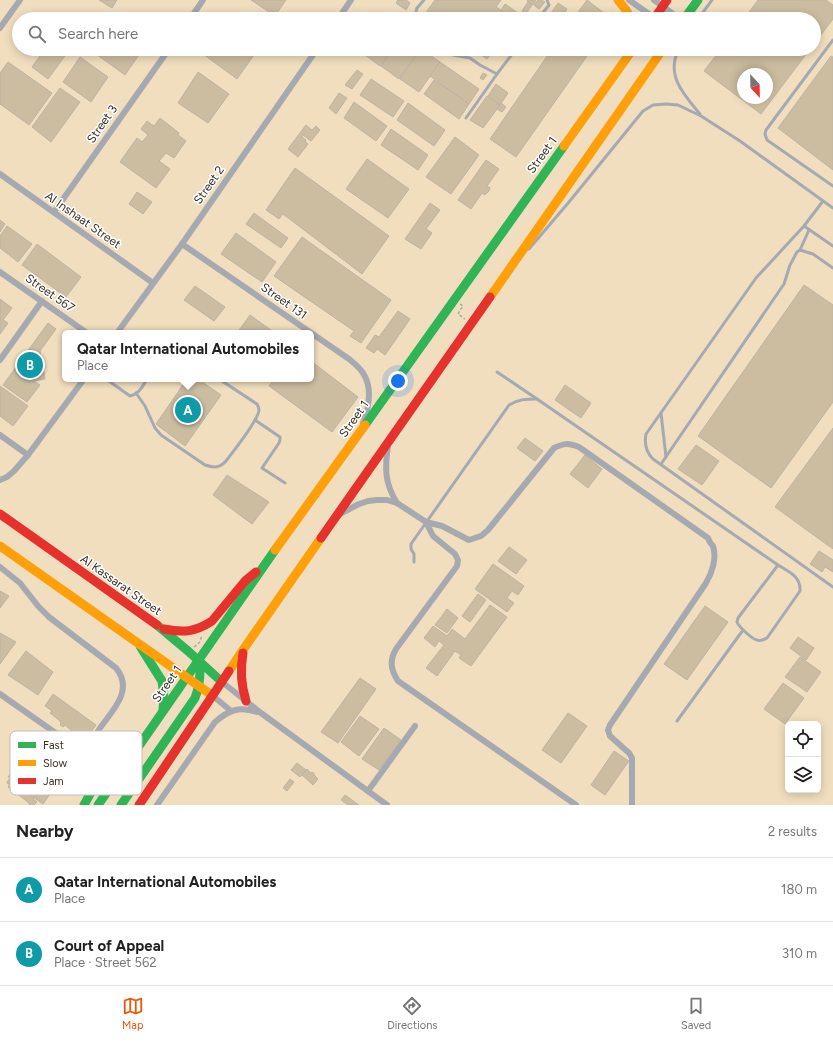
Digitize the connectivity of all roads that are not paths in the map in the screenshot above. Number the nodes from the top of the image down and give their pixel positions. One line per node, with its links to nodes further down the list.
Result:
1 (20, 0): 22 (street)
2 (203, 0): 12 (street)
3 (351, 0): 13 (street)
4 (424, 0): 14 (lane)
5 (548, 0): 15 (lane)
6 (618, 0): 16 (street)
7 (629, 0): 17 (street)
8 (654, 0): 11 (street)
9 (698, 0): 20 (street)
10 (712, 0): 21 (lane)
11 (665, 3): 18 (street); 19 (street)
12 (195, 12)
13 (343, 12)
14 (416, 12)
15 (544, 12)
16 (627, 12)
17 (645, 12)
18 (659, 12)
19 (673, 12)
20 (689, 12)
21 (703, 12)
22 (0, 28)
23 (833, 41): 37 (lane)
24 (164, 56): 40 (street, Street 3)
25 (312, 56): 43 (street, Street 2)
26 (459, 56): 32 (lane)
27 (511, 56): 32 (lane)
28 (622, 56): 33 (street)
29 (627, 56): 33 (street, Street 1)
30 (658, 56): 48 (street)
31 (675, 56): 34 (lane)
32 (497, 74): 35 (lane)
33 (614, 75): 65 (street, Street 1)
34 (701, 116): 38 (lane); 48 (lane)
35 (466, 118)
36 (0, 174): 40 (street, Al Inshaat Street)
37 (833, 186)
38 (823, 201): 39 (lane); 41 (lane)
39 (833, 208)
40 (54, 212): 49 (street, Al Inshaat Street)
41 (804, 226): 42 (lane); 63 (lane)
42 (810, 230): 44 (lane); 45 (lane)
43 (182, 244): 49 (street, Street 2); 53 (street, Street 131)
44 (833, 246)
45 (800, 250): 46 (lane); 69 (lane)
46 (833, 268)
47 (0, 272): 50 (street, Street 567)
48 (501, 281): 67 (street)
49 (153, 283): 52 (street, Street 2)
50 (42, 301): 51 (street, Street 567); 55 (street)
51 (83, 330)
52 (119, 330)
53 (307, 330)
54 (314, 335): 65 (street, Street 131)
55 (0, 360)
56 (497, 372): 62 (lane)
57 (82, 382): 68 (street)
58 (110, 382): 61 (lane)
59 (145, 382): 61 (lane)
60 (223, 382): 64 (lane)
61 (136, 394): 64 (lane)
62 (537, 399): 76 (lane); 80 (lane)
63 (661, 413): 69 (lane); 70 (lane)
64 (255, 420): 72 (lane)
65 (361, 428): 79 (street, Street 1)
66 (0, 435): 68 (street)
67 (388, 443): 73 (street); 75 (street)
68 (28, 455): 71 (street)
69 (666, 457): 70 (lane)
70 (661, 464): 82 (lane)
71 (0, 480)
72 (285, 483)
73 (397, 503): 75 (street); 76 (street)
74 (0, 514): 83 (street, Al Kassarat Street)
75 (337, 516): 86 (street)
76 (426, 522): 78 (lane); 113 (street); 114 (street)
77 (0, 546): 85 (street)
78 (414, 562)
79 (266, 563): 83 (street); 87 (street, Street 1)
80 (778, 565): 84 (lane); 84 (lane)
81 (0, 567): 100 (street)
82 (833, 587)
83 (161, 628): 87 (street, Al Kassarat Street)
84 (743, 630): 97 (lane)
85 (136, 640): 88 (street); 95 (street)
86 (245, 647): 89 (street); 93 (street)
87 (199, 660): 88 (street, Street 1); 89 (street, Al Kassarat Street); 90 (street)
88 (187, 677): 90 (street); 95 (street, Street 1)
89 (222, 682): 92 (street); 93 (street)
90 (198, 686): 92 (street); 102 (street)
91 (0, 694): 99 (street)
92 (213, 696): 94 (street); 110 (street)
93 (246, 701): 96 (street)
94 (231, 711): 96 (street); 111 (street)
95 (162, 712): 101 (street, Street 1)
96 (261, 713): 103 (street)
97 (677, 721)
98 (415, 726): 103 (street)
99 (53, 731)
100 (99, 731)
101 (142, 741)
102 (142, 775)
103 (368, 791): 112 (street)
104 (91, 795): 107 (street)
105 (105, 795): 108 (street, Street 1)
106 (128, 795): 109 (street)
107 (84, 805)
108 (98, 805)
109 (121, 805)
110 (139, 805)
111 (157, 805)
112 (387, 805)
113 (576, 805)
114 (632, 805)

